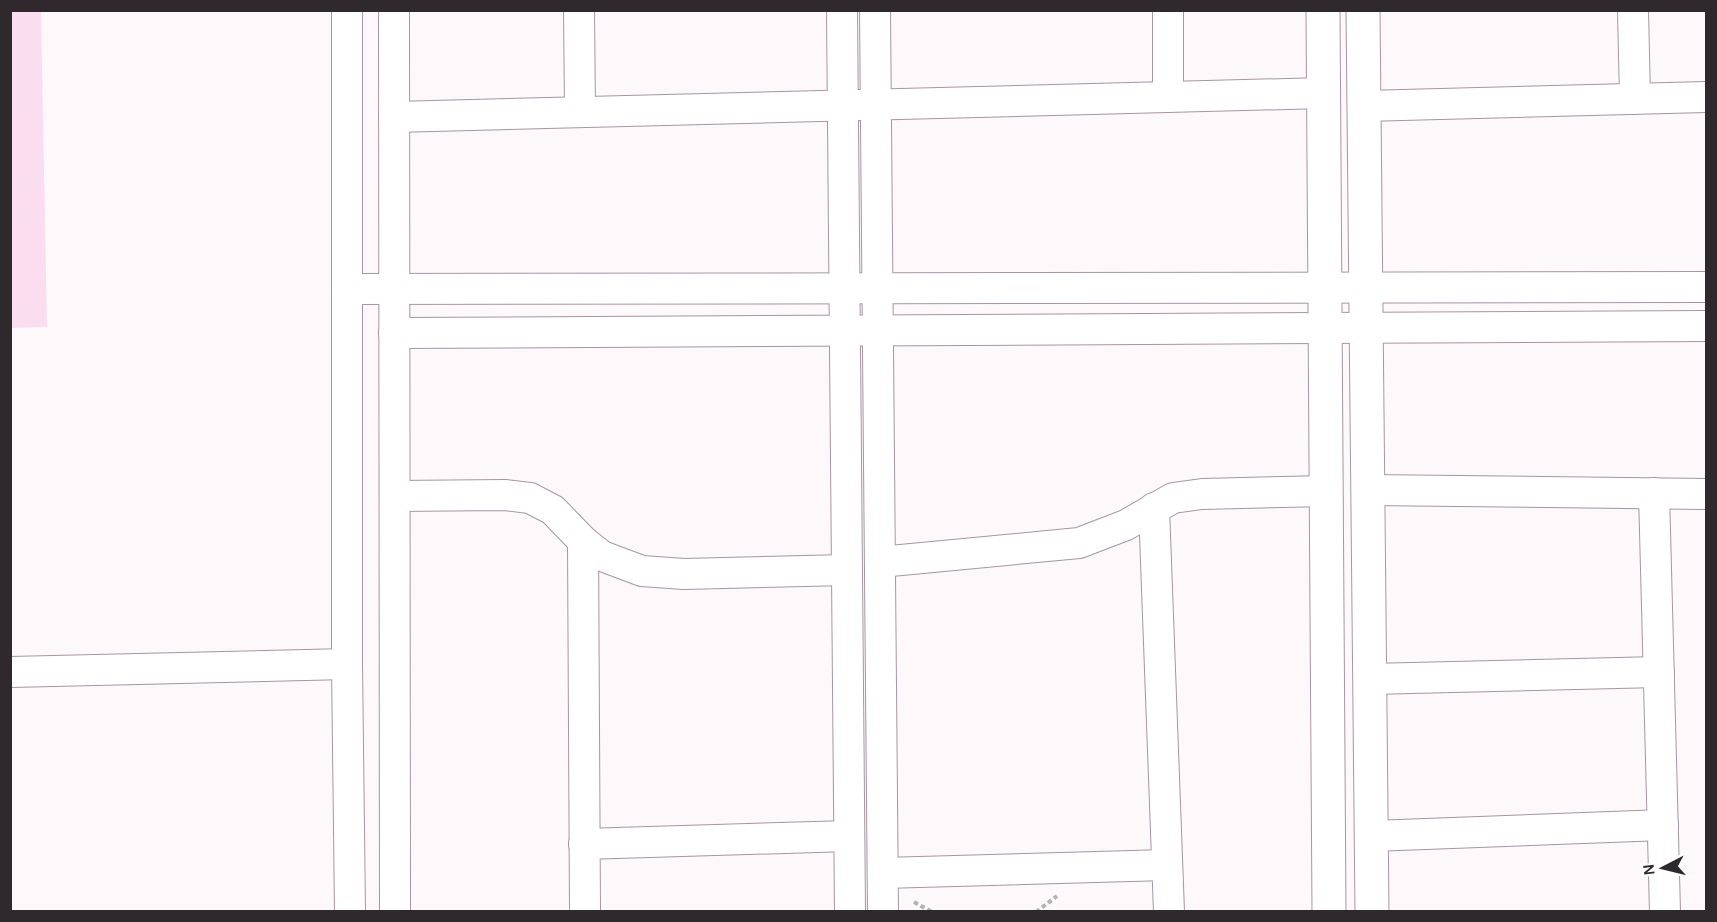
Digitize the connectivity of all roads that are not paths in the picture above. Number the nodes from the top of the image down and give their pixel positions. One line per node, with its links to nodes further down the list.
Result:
1 (347, 10): 24 (street)
2 (394, 10): 18 (street)
3 (579, 10): 17 (street)
4 (842, 10): 15 (street)
5 (876, 10): 14 (street)
6 (1168, 10): 11 (street)
7 (1323, 10): 10 (street)
8 (1363, 10): 16 (street)
9 (1633, 10): 13 (street)
10 (1323, 93): 11 (street); 22 (street)
11 (1168, 97): 14 (street)
12 (1707, 97): 13 (street)
13 (1635, 99): 16 (street)
14 (876, 104): 15 (street); 21 (street)
15 (843, 105): 17 (street); 20 (street)
16 (1364, 106): 23 (street)
17 (580, 112): 18 (street)
18 (394, 117): 25 (street)
19 (1707, 287): 23 (street)
20 (844, 288): 21 (street); 25 (street); 29 (street)
21 (878, 288): 22 (street); 30 (street)
22 (1325, 288): 23 (street); 27 (street)
23 (1366, 288): 28 (street)
24 (347, 289): 25 (street); 41 (street)
25 (394, 289): 31 (street)
26 (1707, 326): 28 (street)
27 (1325, 328): 28 (street); 30 (street); 33 (street)
28 (1366, 328): 32 (street)
29 (845, 330): 30 (street); 31 (street); 40 (street)
30 (878, 330): 39 (street)
31 (394, 333): 36 (street)
32 (1368, 490): 34 (street); 44 (street)
33 (1327, 491): 37 (street); 57 (street)
34 (1654, 493): 35 (street); 43 (street)
35 (1707, 494)
36 (394, 496): 38 (street); 52 (street)
37 (1154, 508): 39 (street); 49 (street)
38 (583, 541): 40 (street); 48 (street)
39 (880, 562): 50 (street)
40 (847, 570): 46 (street)
41 (347, 664): 42 (street); 51 (street)
42 (10, 672)
43 (1659, 672): 44 (street); 45 (street)
44 (1370, 679): 47 (street)
45 (1663, 825): 47 (street); 59 (street)
46 (849, 836): 48 (street); 54 (street)
47 (1372, 836): 58 (street)
48 (584, 844): 53 (street)
49 (1167, 865): 50 (street); 56 (street)
50 (883, 873): 55 (street)
51 (350, 912)
52 (395, 912)
53 (585, 912)
54 (850, 912)
55 (883, 912)
56 (1169, 912)
57 (1329, 912)
58 (1372, 912)
59 (1665, 912)

